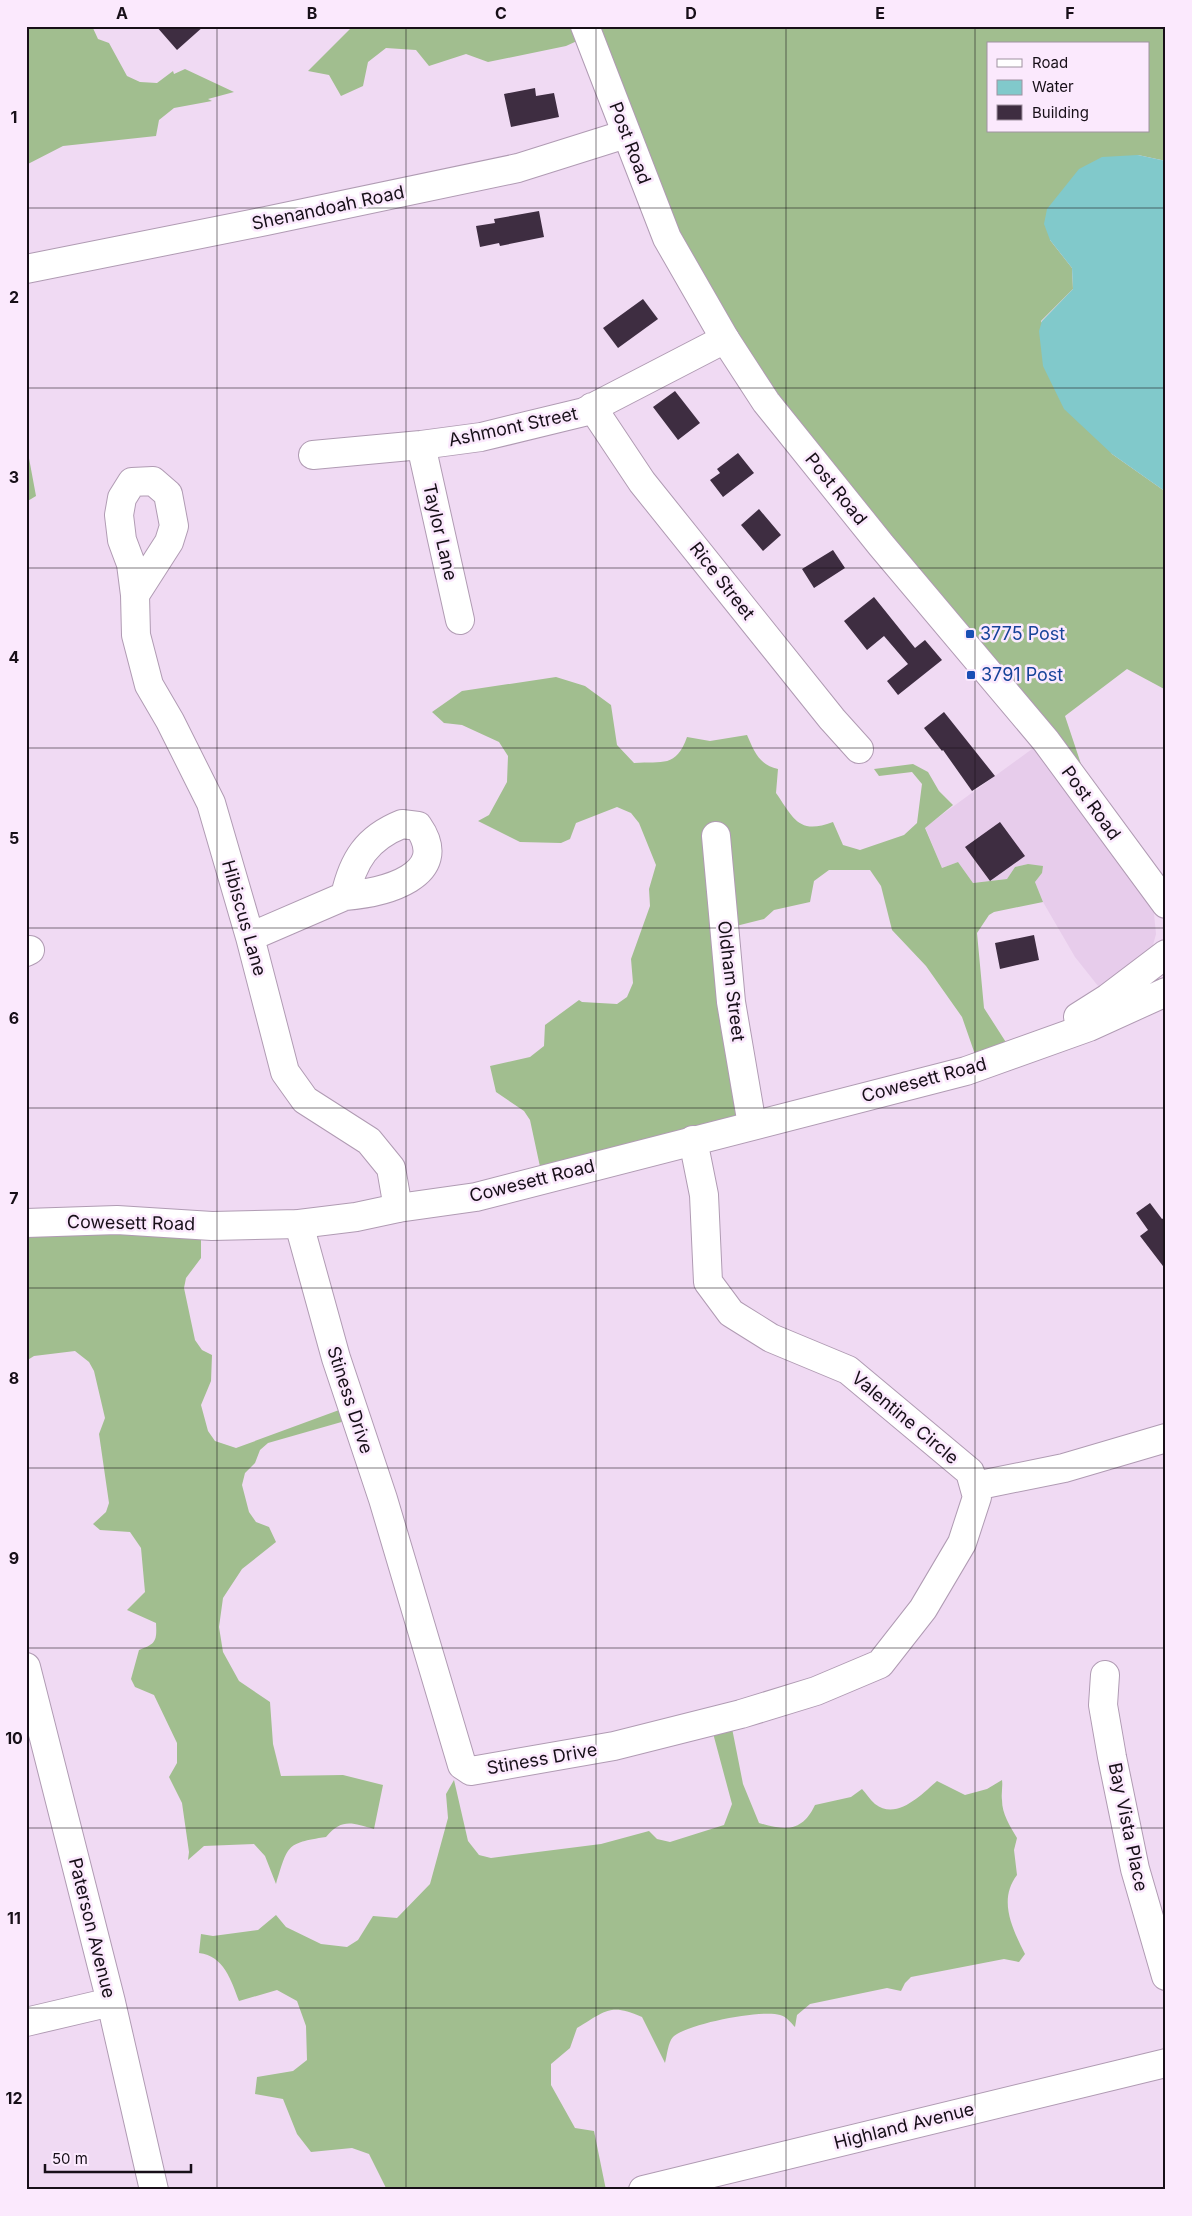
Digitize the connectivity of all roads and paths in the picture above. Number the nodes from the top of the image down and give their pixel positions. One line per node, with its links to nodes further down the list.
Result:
1 (585, 26): 2 (street, Post Road)
2 (626, 134): 3 (street, Shenandoah Road); 4 (street, Post Road)
3 (26, 269)
4 (725, 339): 5 (street, Ashmont Street); 13 (street, Post Road)
5 (592, 407): 6 (street, Ashmont Street); 10 (street, Rice Street)
6 (421, 445): 7 (street, Ashmont Street); 9 (street, Taylor Lane)
7 (313, 455)
8 (135, 595): 14 (street, Hibiscus Lane)
9 (460, 620)
10 (859, 749)
11 (716, 836): 18 (street, Oldham Street)
12 (345, 896): 14 (street)
13 (1166, 904)
14 (250, 937): 20 (street, Hibiscus Lane)
15 (1166, 954): 17 (street, Cowesett Road)
16 (1166, 992): 17 (street, Cowesett Road)
17 (1025, 1051): 18 (street, Cowesett Road)
18 (752, 1125): 19 (street, Cowesett Road)
19 (693, 1140): 20 (street, Cowesett Road); 24 (street, Valentine Circle)
20 (398, 1208): 22 (street, Cowesett Road)
21 (26, 1223): 22 (street, Cowesett Road)
22 (299, 1224): 24 (street, Stiness Drive)
23 (1166, 1438): 24 (street)
24 (975, 1486)
25 (1105, 1675): 27 (street, Bay Vista Place)
26 (28, 1679): 28 (street, Paterson Avenue)
27 (1166, 1976)
28 (111, 2002): 29 (street); 31 (street, Paterson Avenue)
29 (26, 2022)
30 (1166, 2062): 32 (street, Highland Avenue)
31 (154, 2190)
32 (643, 2190)

